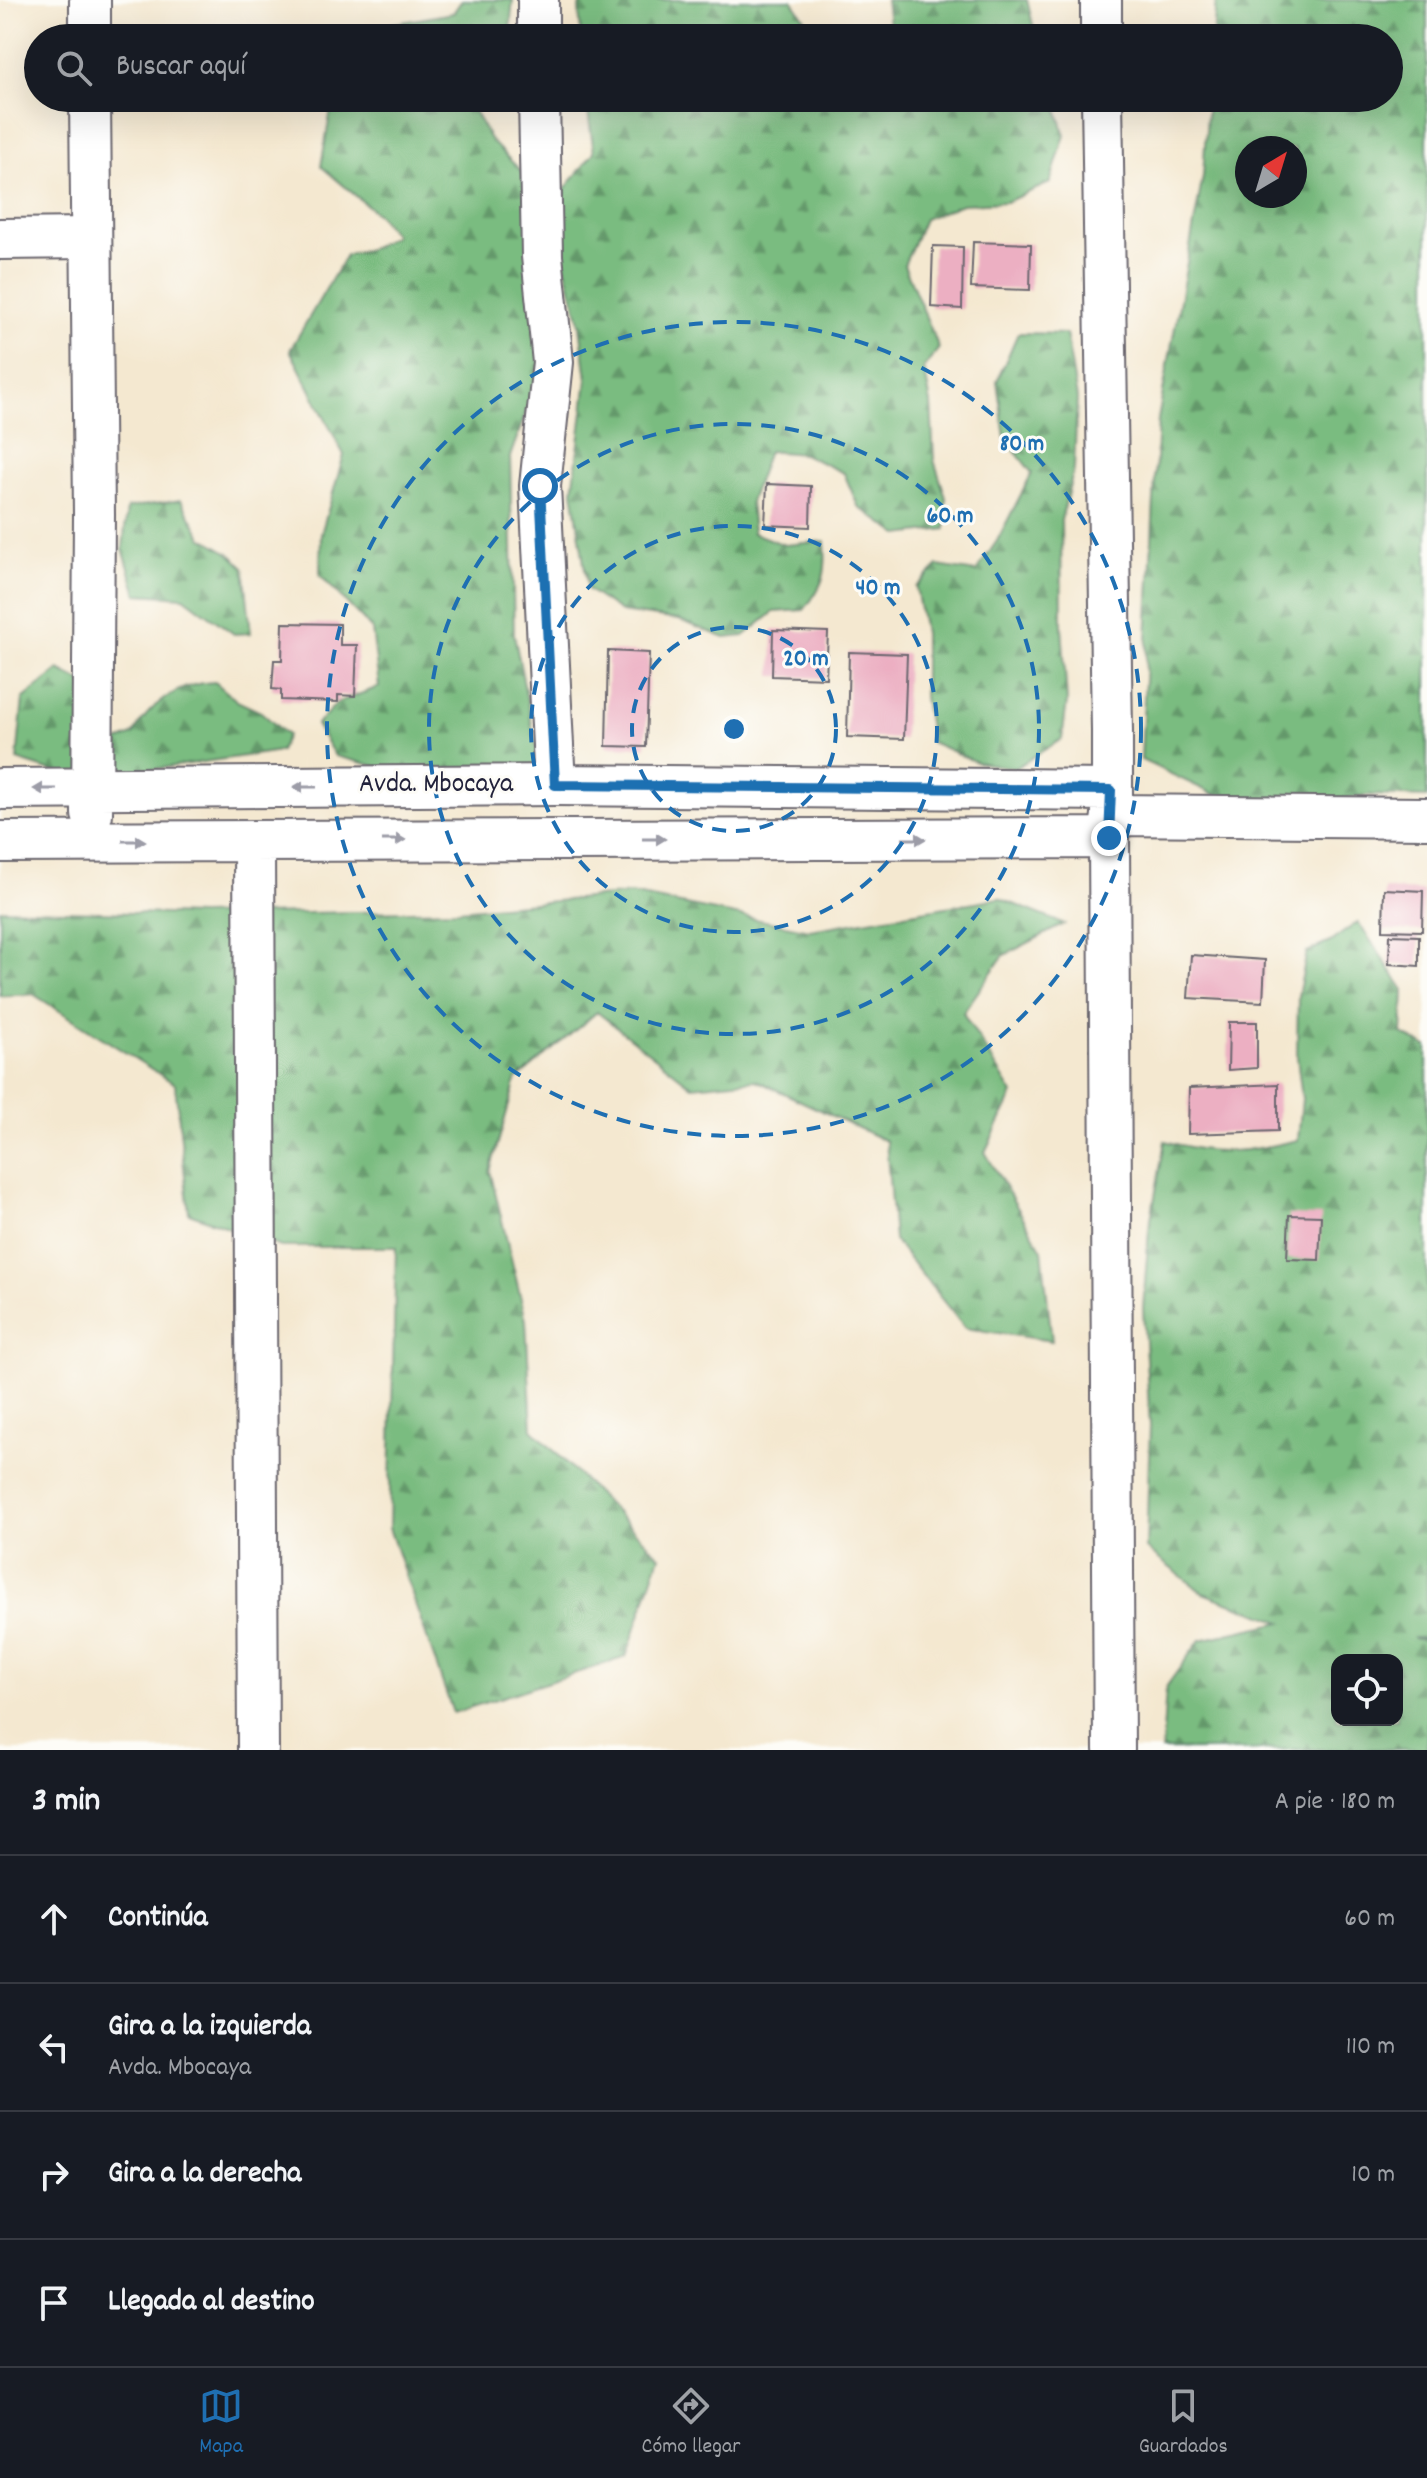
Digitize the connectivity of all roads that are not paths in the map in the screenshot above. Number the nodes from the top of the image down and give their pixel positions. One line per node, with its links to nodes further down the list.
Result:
1 (90, 0): 4 (street)
2 (538, 0): 5 (street)
3 (1101, 0): 6 (street)
4 (90, 24)
5 (538, 24)
6 (1101, 24)
7 (90, 112): 10 (street)
8 (539, 112): 12 (street)
9 (1102, 112): 15 (street)
10 (90, 238): 11 (street); 14 (street)
11 (0, 239)
12 (555, 785): 14 (street, Avda. Mbocaya, one-way to 14); 15 (street, Avda. Mbocaya)
13 (0, 789): 14 (street, Avda. Mbocaya, one-way to 13)
14 (91, 789): 17 (street)
15 (1111, 814): 16 (street); 18 (street, one-way to 15); 21 (street)
16 (1427, 818)
17 (93, 841): 18 (street, one-way to 18); 19 (street)
18 (254, 841): 20 (street)
19 (0, 842)
20 (258, 1750)
21 (1114, 1750)

